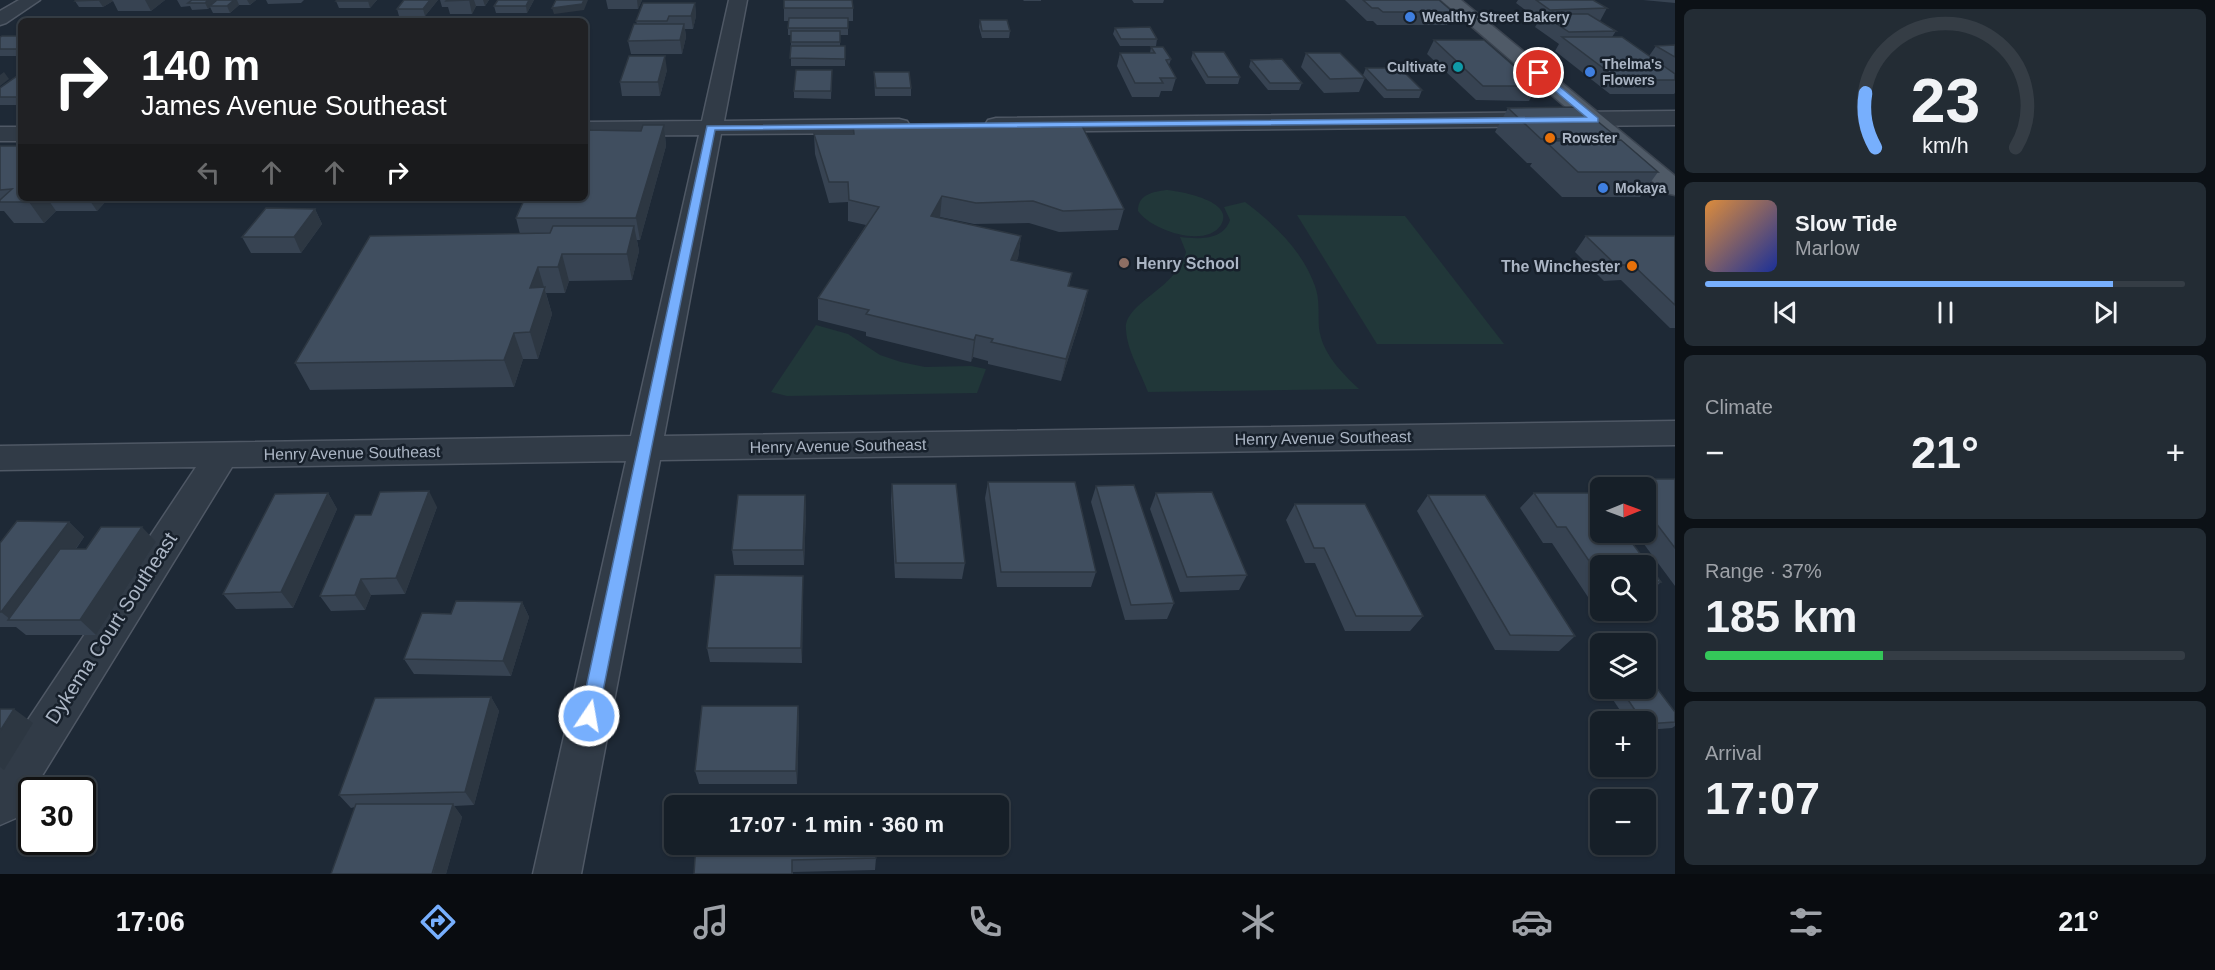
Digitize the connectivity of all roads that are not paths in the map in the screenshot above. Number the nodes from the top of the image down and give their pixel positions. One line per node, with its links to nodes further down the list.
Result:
1 (31, 0): 4 (street)
2 (738, 0): 9 (street)
3 (1450, 0): 6 (main road)
4 (0, 19)
5 (1675, 118): 6 (street)
6 (1595, 120): 7 (street); 13 (main road)
7 (981, 125)
8 (922, 126): 9 (street)
9 (711, 128): 10 (street); 15 (street)
10 (588, 129)
11 (0, 134): 12 (street)
12 (18, 134)
13 (1675, 188)
14 (1675, 433): 15 (street, Henry Avenue Southeast)
15 (644, 449): 16 (street, Henry Avenue Southeast); 19 (street)
16 (222, 455): 17 (street, Henry Avenue Southeast); 18 (street, Dykema Court Southeast)
17 (0, 458)
18 (0, 802)
19 (556, 874)

